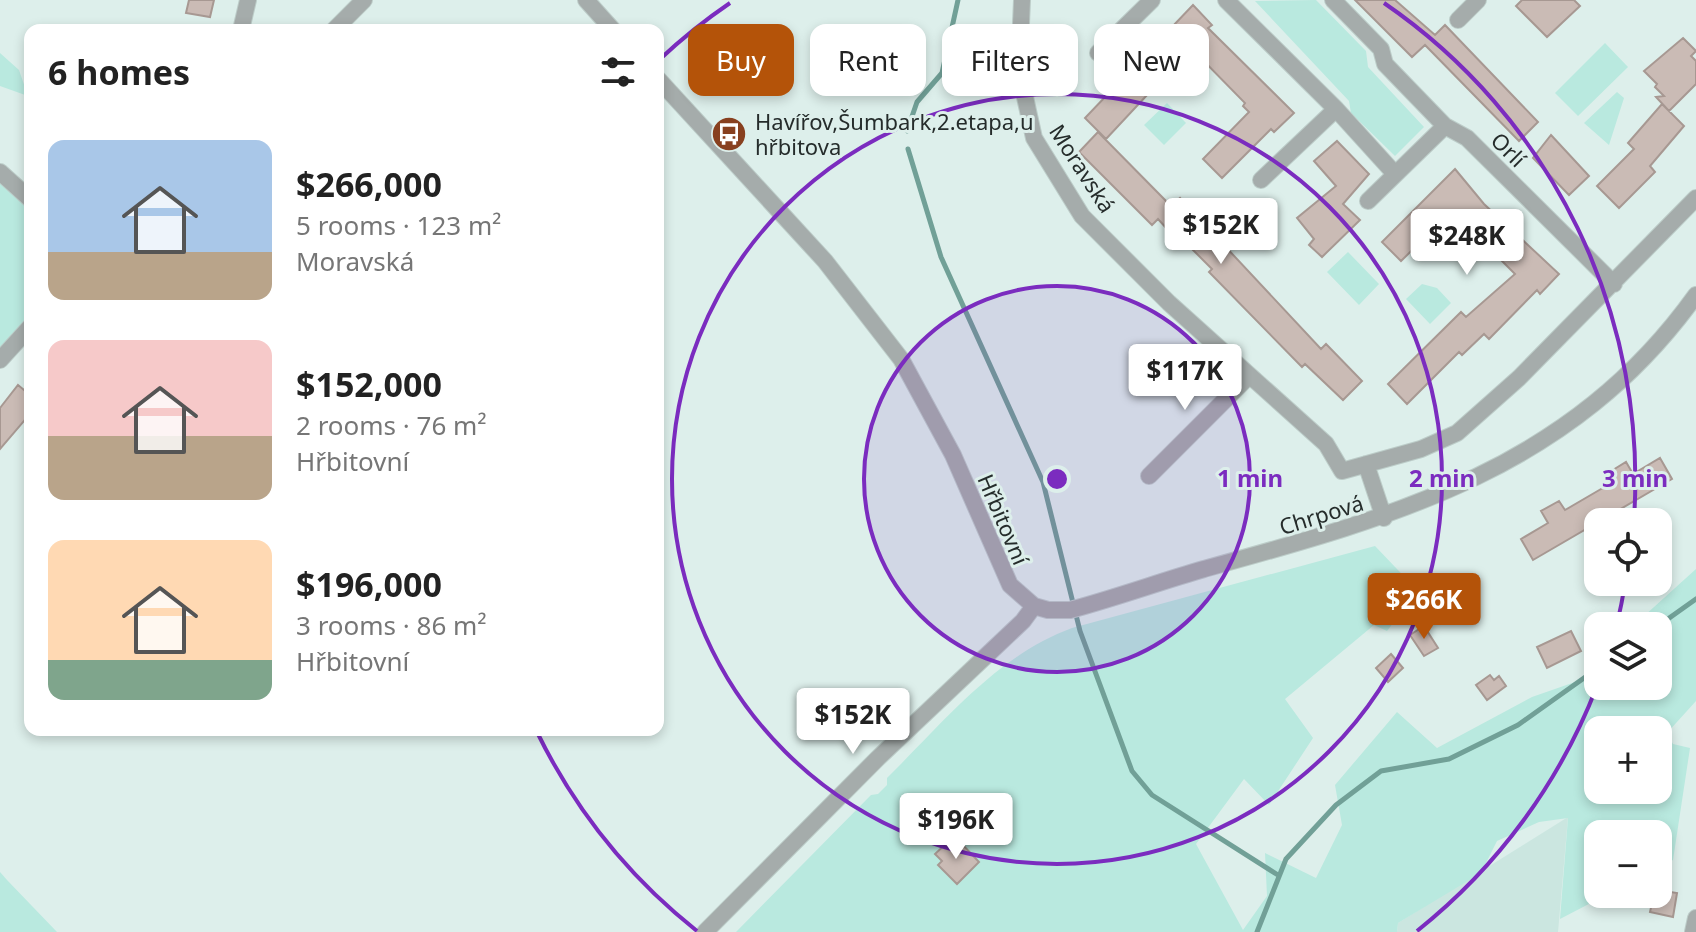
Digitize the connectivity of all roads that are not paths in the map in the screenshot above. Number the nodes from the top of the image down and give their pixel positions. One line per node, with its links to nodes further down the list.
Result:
1 (248, 0): 10 (street)
2 (364, 0): 11 (street)
3 (586, 0): 12 (street)
4 (1022, 0): 27 (street, Moravská)
5 (1152, 0): 13 (street)
6 (1333, 0): 16 (street, Orlí)
7 (1478, 0): 9 (street)
8 (1228, 1): 15 (street)
9 (1458, 20)
10 (242, 24)
11 (340, 24)
12 (608, 24)
13 (1128, 24)
14 (664, 86): 31 (street, Hřbitovní)
15 (1336, 109): 18 (street); 19 (street)
16 (1445, 126): 18 (street); 23 (street, Orlí)
17 (0, 172): 20 (street)
18 (1395, 174): 22 (street)
19 (1261, 180)
20 (24, 194)
21 (1696, 198): 23 (street, Moravská)
22 (1368, 201)
23 (1614, 284): 28 (street, Moravská)
24 (1696, 295): 30 (street, Chrpová)
25 (24, 334): 26 (street)
26 (0, 360)
27 (1249, 376): 28 (street, Moravská); 29 (street)
28 (1366, 464): 30 (street)
29 (1149, 476)
30 (1384, 518): 31 (street, Chrpová)
31 (1034, 606): 33 (street)
32 (1696, 918): 34 (street)
33 (705, 932)
34 (1693, 932)

